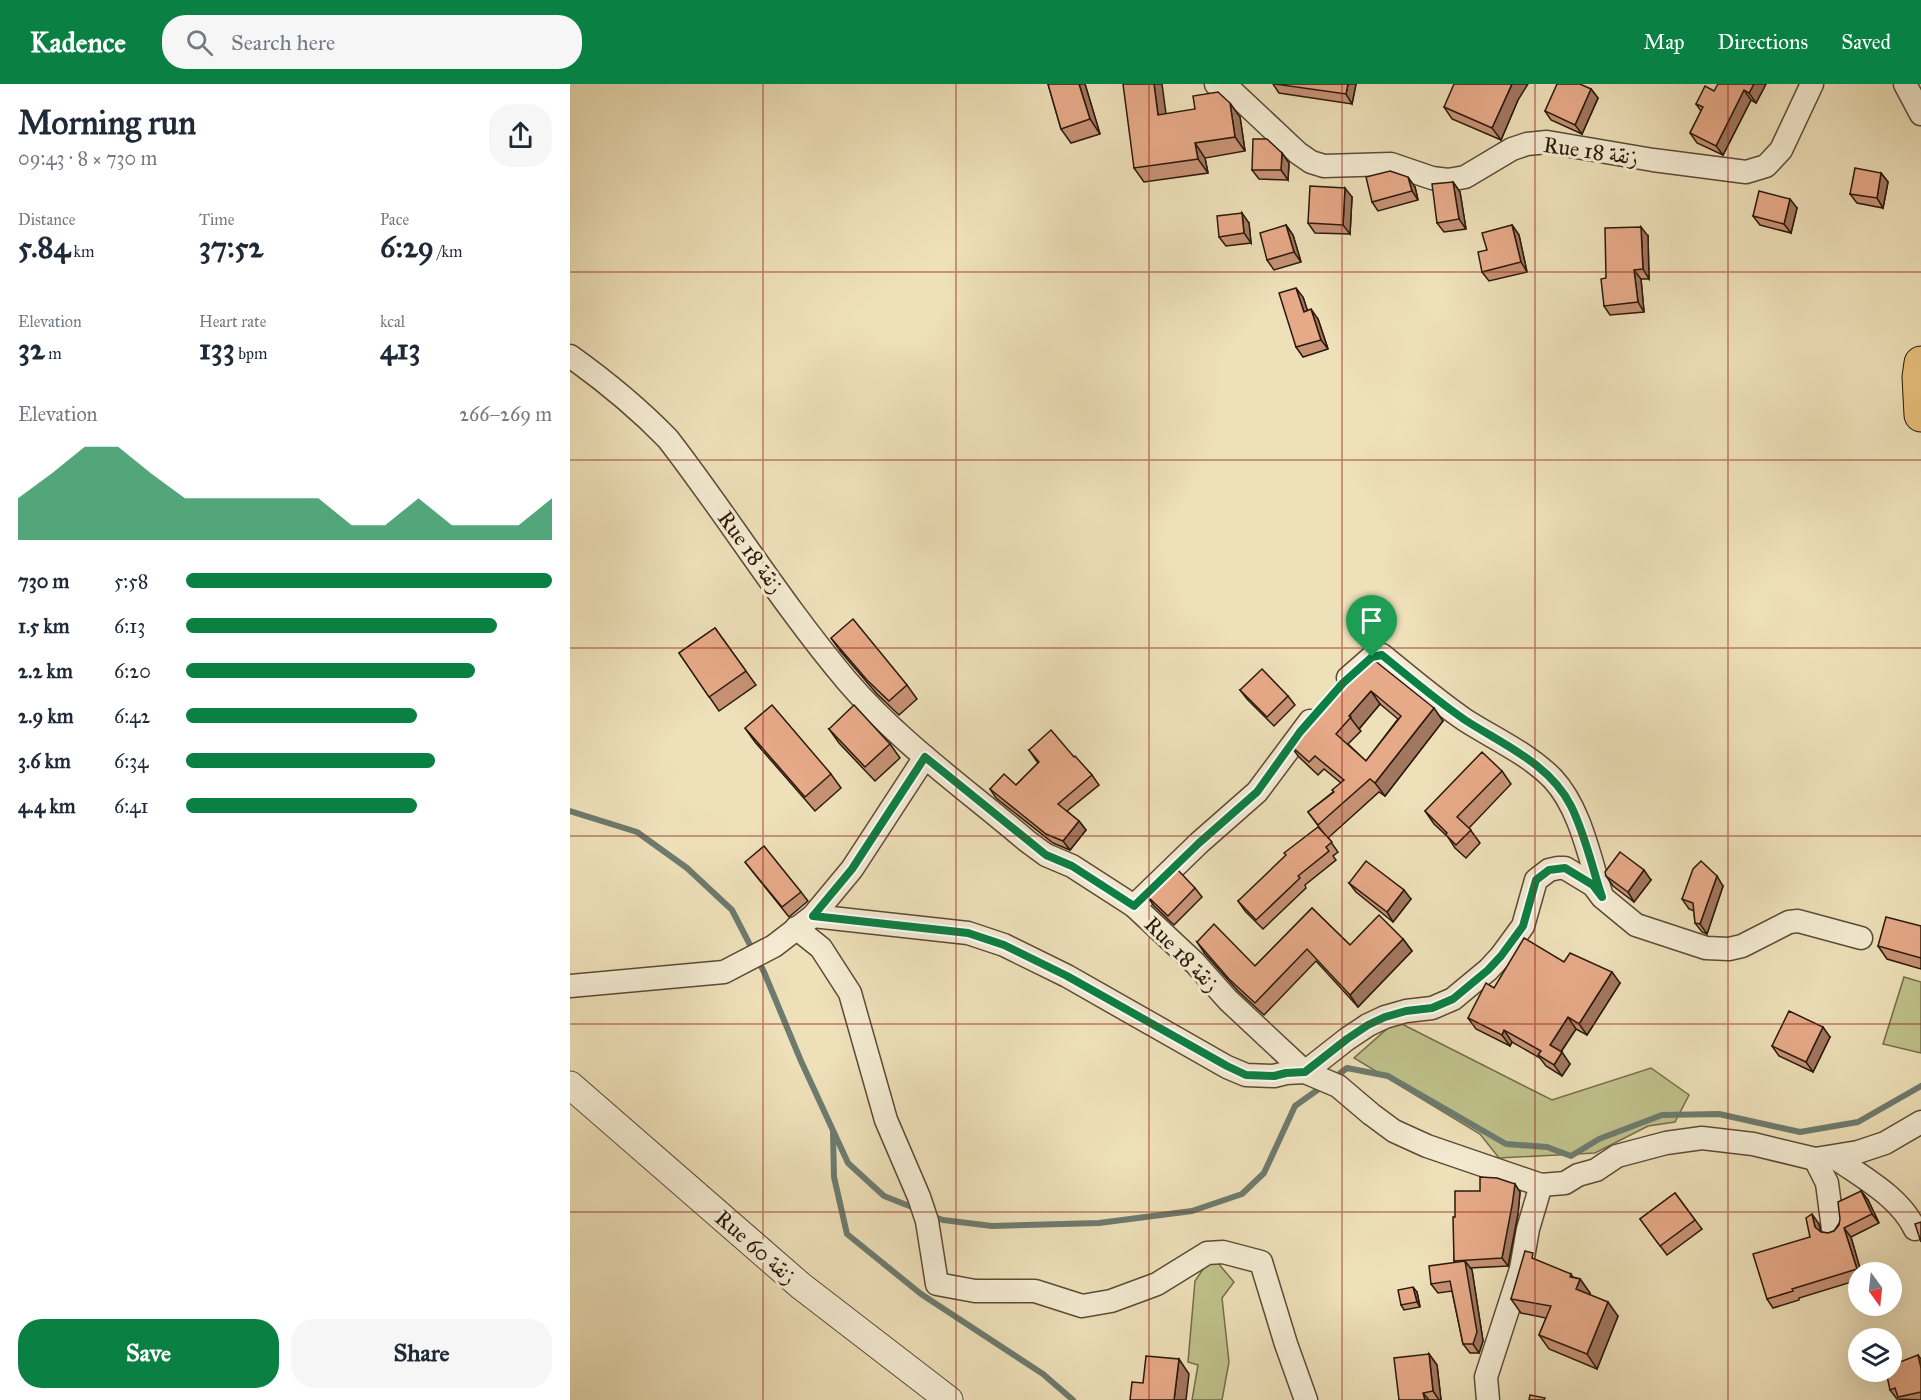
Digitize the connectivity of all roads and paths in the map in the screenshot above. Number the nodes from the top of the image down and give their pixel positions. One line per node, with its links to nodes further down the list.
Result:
1 (1215, 84): 2 (street, Rue 18 زنقة)
2 (1812, 84)
3 (1905, 84): 4 (street)
4 (1921, 114)
5 (570, 356): 8 (street, Rue 18 زنقة)
6 (1921, 363): 7 (highway)
7 (1921, 415)
8 (925, 757): 10 (street, Rue 18 زنقة); 11 (street)
9 (1602, 897): 10 (street); 12 (street); 14 (street)
10 (1134, 906): 14 (street, Rue 18 زنقة)
11 (805, 922): 13 (street); 14 (street); 22 (street)
12 (1861, 938)
13 (570, 986)
14 (1310, 1074): 18 (street)
15 (570, 1085): 21 (street, Rue 60 زنقة)
16 (1921, 1122): 17 (street)
17 (1825, 1158): 18 (street); 19 (street); 20 (street)
18 (1541, 1185): 23 (street)
19 (1833, 1229)
20 (1915, 1229)
21 (949, 1400)
22 (1306, 1400)
23 (1488, 1400)

